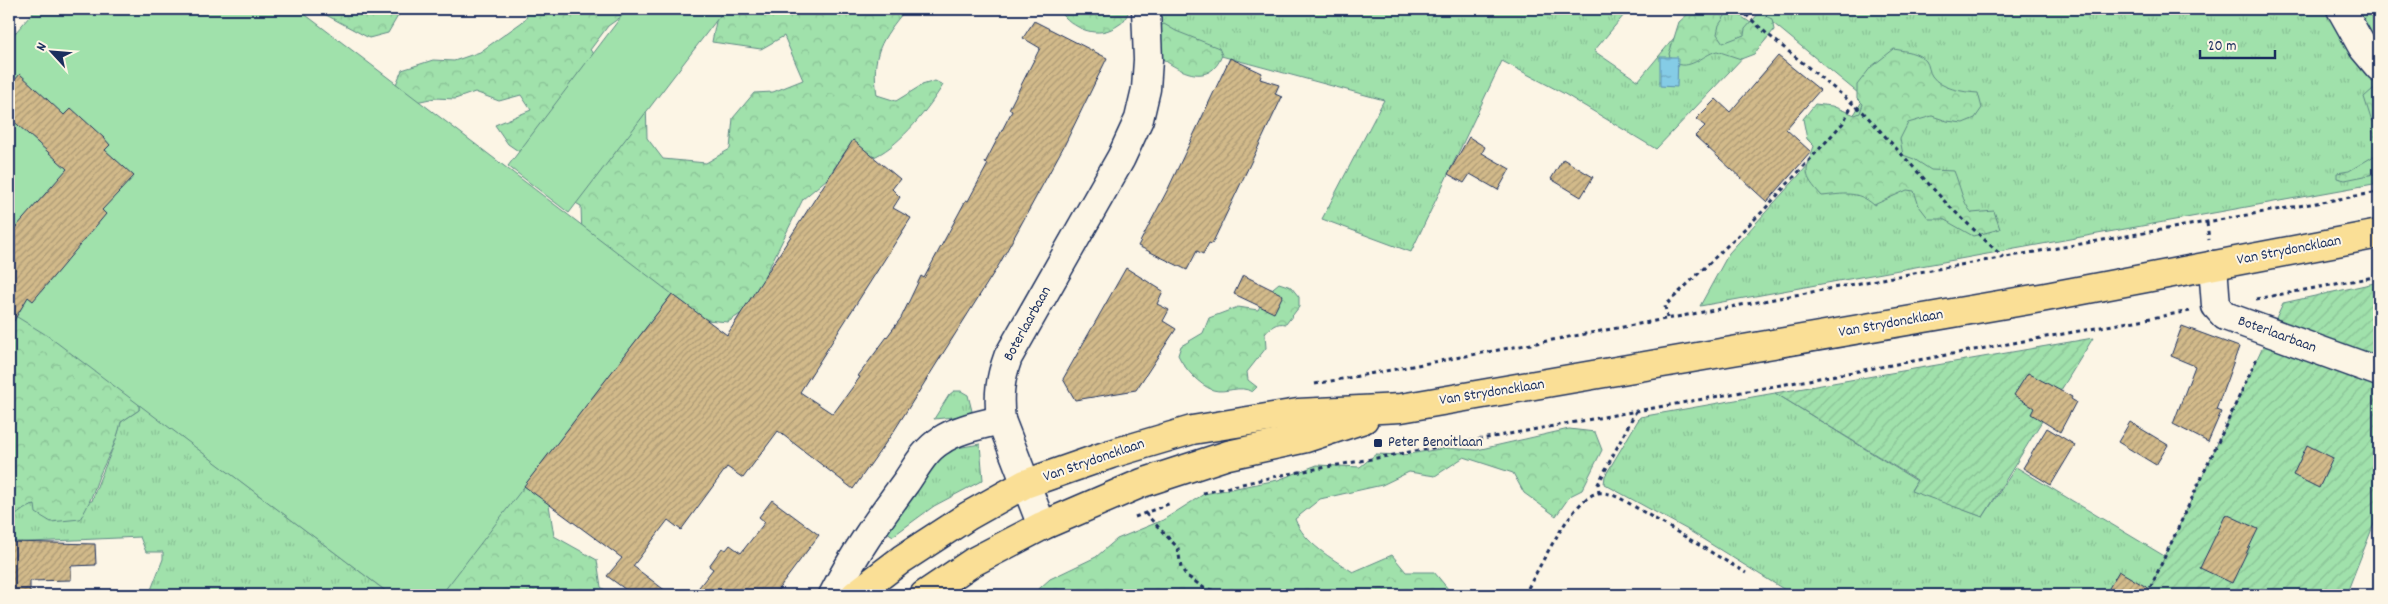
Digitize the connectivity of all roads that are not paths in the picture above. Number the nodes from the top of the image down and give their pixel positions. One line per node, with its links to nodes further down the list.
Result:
1 (1146, 9): 8 (street, Boterlaarbaan)
2 (2341, 9): 3 (street)
3 (2379, 67)
4 (2379, 234): 5 (main road, Van Strydoncklaan)
5 (2213, 265): 6 (street, Boterlaarbaan); 7 (main road, Van Strydoncklaan)
6 (2379, 372)
7 (1401, 408): 9 (main road, Van Strydoncklaan); 10 (main road, Van Strydoncklaan)
8 (1001, 420): 9 (street, Boterlaarbaan); 11 (street)
9 (1025, 484): 10 (street, Boterlaarbaan); 12 (main road)
10 (1042, 526): 13 (main road)
11 (833, 595)
12 (855, 595)
13 (924, 595)

